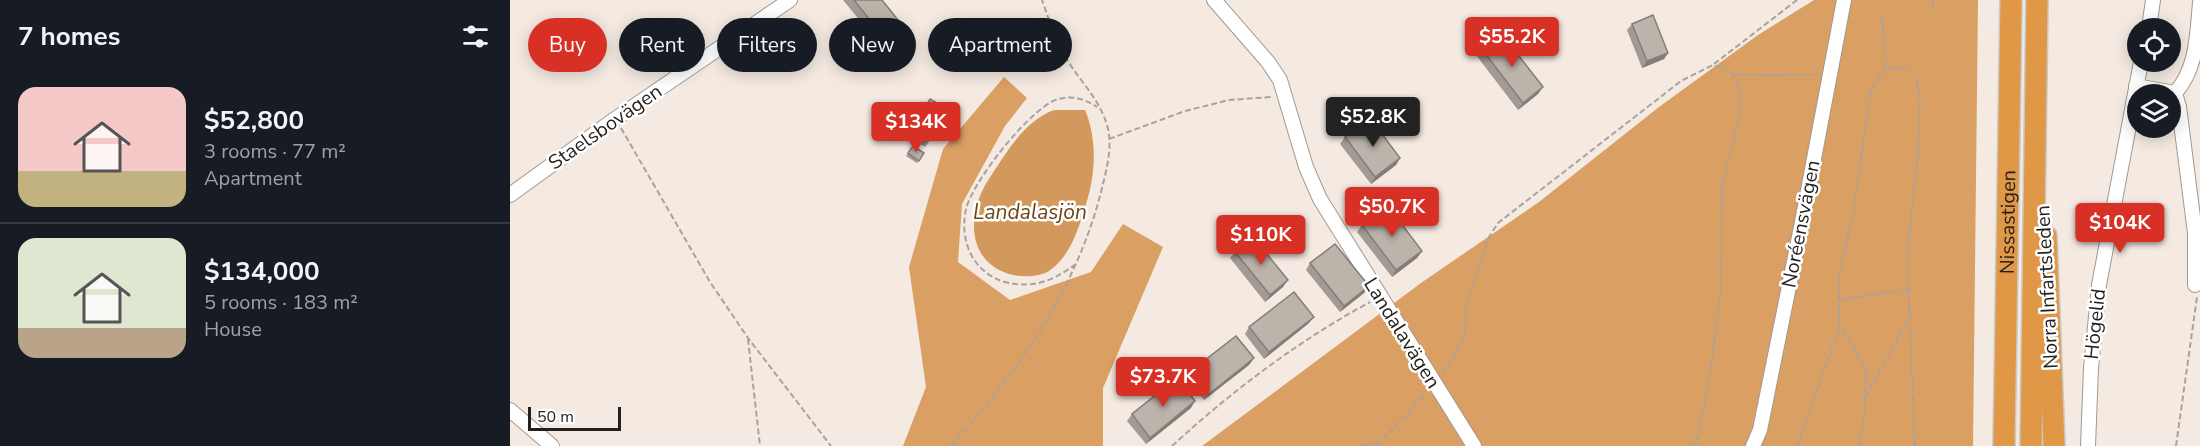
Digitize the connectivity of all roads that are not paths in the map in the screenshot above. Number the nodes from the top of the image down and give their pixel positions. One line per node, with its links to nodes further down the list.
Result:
1 (790, 0): 13 (street, Staelsbovägen)
2 (1214, 0): 17 (street, Landalavägen)
3 (1844, 0): 18 (street, Noréensvägen)
4 (2011, 0): 19 (highway, Nissastigen)
5 (2037, 0): 11 (highway)
6 (2153, 0): 8 (street)
7 (2200, 3): 9 (street)
8 (2150, 18)
9 (2181, 86)
10 (2181, 119): 14 (street)
11 (2035, 128): 20 (highway); 21 (highway, Norra Infartsleden)
12 (2127, 134): 22 (street, Högelid)
13 (510, 195)
14 (2195, 285)
15 (510, 410): 16 (street)
16 (552, 446)
17 (1474, 446)
18 (1753, 446)
19 (2004, 446)
20 (2031, 446)
21 (2054, 446)
22 (2088, 446)

